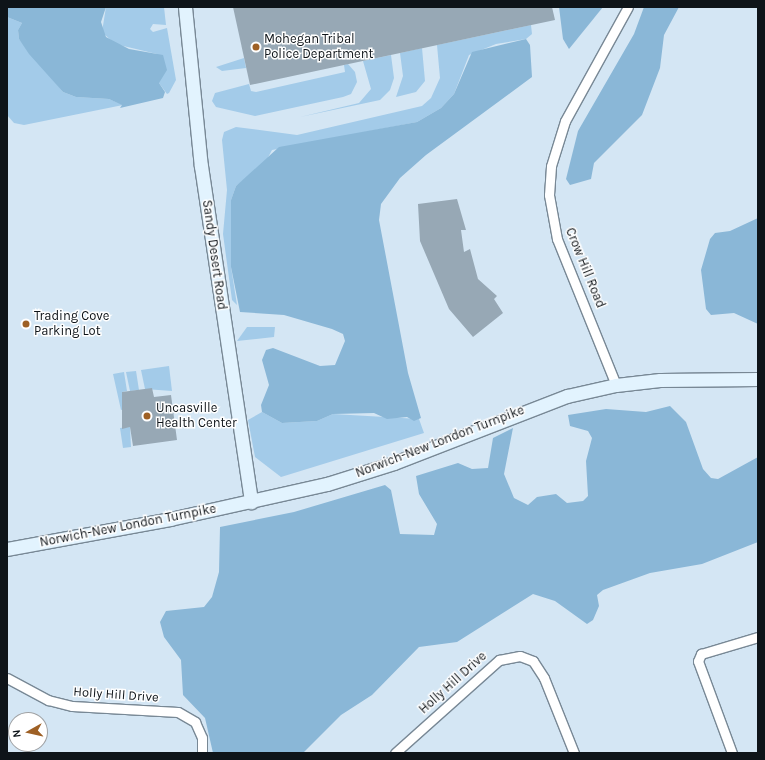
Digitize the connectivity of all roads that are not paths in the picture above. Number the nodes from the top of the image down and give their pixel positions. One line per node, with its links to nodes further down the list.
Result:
1 (185, 7): 5 (main road, Sandy Desert Road)
2 (628, 7): 4 (street, Crow Hill Road)
3 (758, 379): 4 (main road, Norwich-New London Turnpike)
4 (616, 385): 5 (main road, Norwich-New London Turnpike)
5 (251, 502): 6 (main road, Norwich-New London Turnpike)
6 (7, 549)
7 (758, 637): 12 (street)
8 (7, 678): 9 (street, Holly Hill Drive)
9 (202, 753)
10 (395, 753): 11 (street, Holly Hill Drive)
11 (574, 753)
12 (732, 753)

